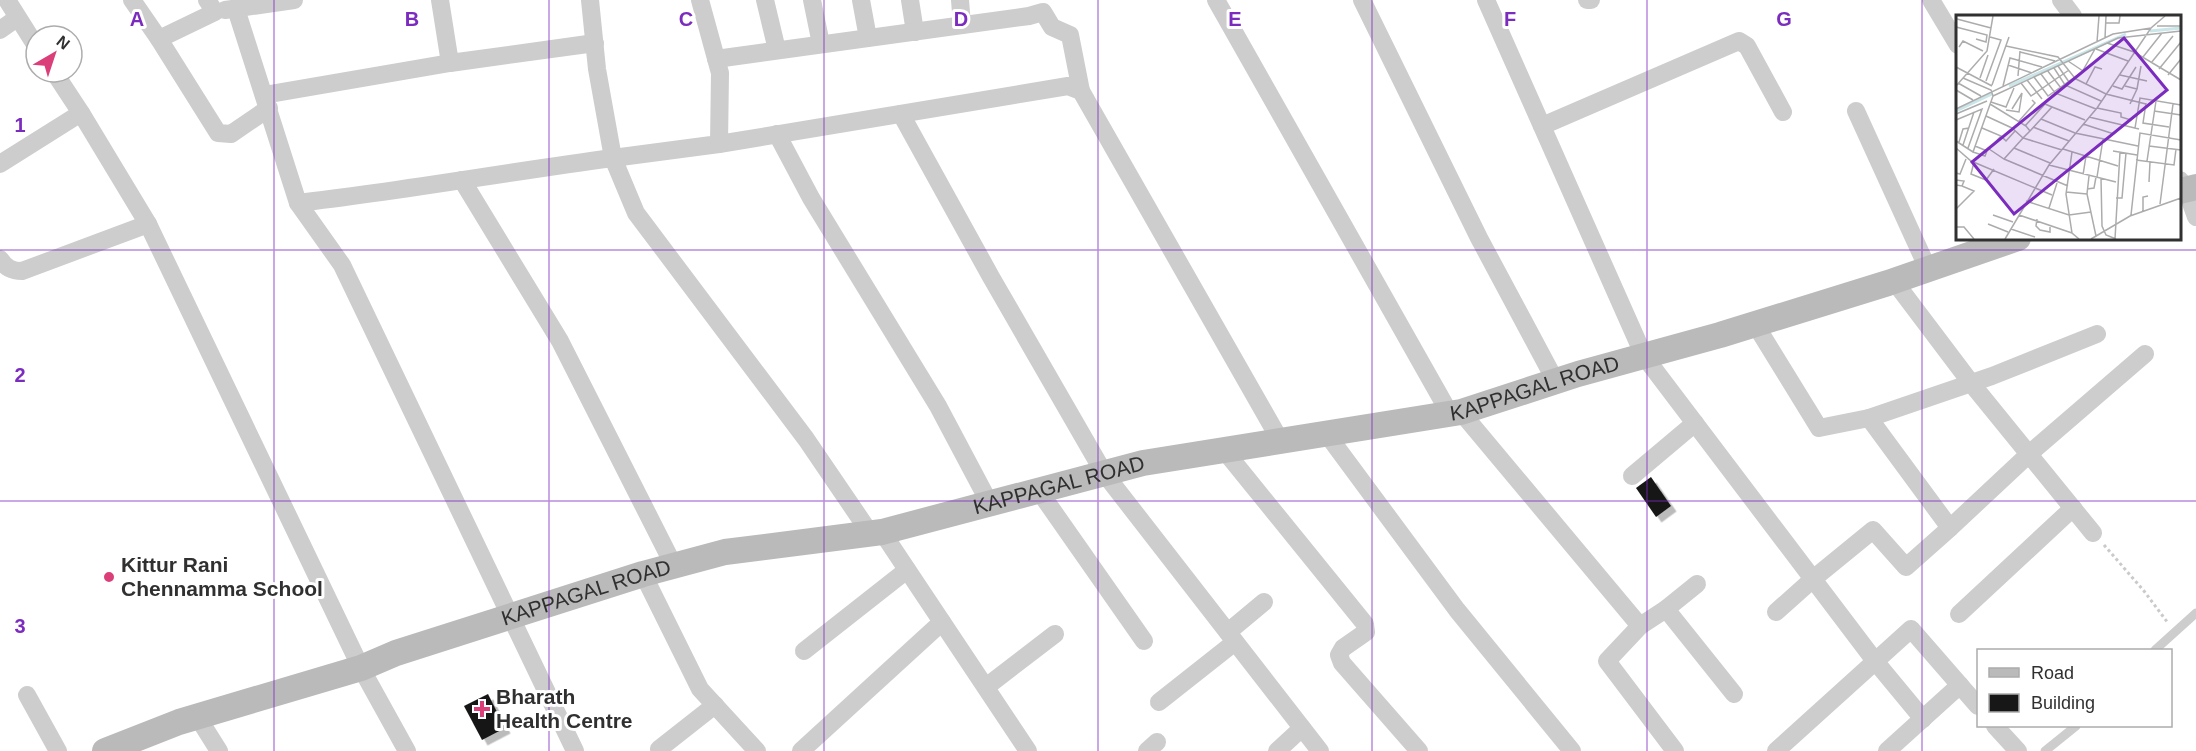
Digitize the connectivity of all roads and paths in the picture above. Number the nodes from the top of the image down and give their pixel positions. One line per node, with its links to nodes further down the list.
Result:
1 (7, 0): 20 (street)
2 (132, 0): 26 (street)
3 (294, 0): 18 (street)
4 (440, 0): 32 (street)
5 (590, 0): 28 (street)
6 (700, 0): 31 (street)
7 (765, 0): 30 (street)
8 (812, 0): 29 (street)
9 (861, 0): 25 (street)
10 (910, 0): 24 (street)
11 (960, 0): 21 (street)
12 (1216, 0): 60 (street)
13 (1362, 0): 58 (street)
14 (1486, 0): 40 (street)
15 (1931, 0): 27 (street)
16 (2061, 0): 19 (street)
17 (211, 6): 18 (street); 26 (street)
18 (236, 9): 35 (street)
19 (2072, 15)
20 (17, 18): 22 (street); 23 (street)
21 (962, 25): 24 (street); 34 (street)
22 (24, 28)
23 (0, 30)
24 (915, 32): 25 (street)
25 (868, 38): 29 (street)
26 (159, 39): 35 (street)
27 (1956, 42)
28 (595, 43): 32 (street); 43 (street)
29 (821, 44): 30 (street)
30 (777, 50): 31 (street)
31 (716, 59): 42 (street)
32 (450, 63): 35 (street)
33 (62, 84): 38 (street)
34 (1081, 91): 39 (street); 64 (street)
35 (266, 101): 47 (street)
36 (1856, 111): 52 (street)
37 (1783, 112): 40 (street)
38 (81, 113): 44 (street); 49 (street)
39 (901, 114): 41 (street); 67 (street)
40 (1542, 126): 57 (street)
41 (777, 134): 42 (street); 70 (street)
42 (719, 144): 43 (street)
43 (613, 158): 45 (street); 73 (street)
44 (0, 164)
45 (462, 180): 47 (street); 75 (street)
46 (2185, 186): 48 (street)
47 (298, 203): 85 (street)
48 (2196, 217)
49 (148, 224): 51 (street); 95 (street)
50 (2012, 240): 52 (main road, KAPPAGAL ROAD)
51 (0, 259)
52 (1928, 269): 53 (main road, KAPPAGAL ROAD)
53 (1894, 281): 54 (main road, KAPPAGAL ROAD); 59 (street)
54 (1755, 324): 57 (main road, KAPPAGAL ROAD); 61 (street)
55 (2097, 334): 59 (street)
56 (2145, 354): 66 (street)
57 (1644, 356): 58 (main road, KAPPAGAL ROAD); 62 (street)
58 (1556, 382): 60 (main road, KAPPAGAL ROAD)
59 (1971, 383): 61 (street); 66 (street)
60 (1456, 413): 63 (main road, KAPPAGAL ROAD); 87 (street)
61 (1869, 418): 72 (street)
62 (1695, 423): 68 (street); 78 (street)
63 (1326, 433): 64 (main road, KAPPAGAL ROAD); 109 (street)
64 (1280, 440): 65 (main road, KAPPAGAL ROAD)
65 (1224, 450): 67 (main road, KAPPAGAL ROAD); 120 (street)
66 (2029, 454): 71 (street); 72 (street)
67 (1104, 473): 69 (main road, KAPPAGAL ROAD); 90 (street)
68 (1632, 476)
69 (1039, 491): 70 (main road, KAPPAGAL ROAD); 91 (street)
70 (990, 504): 73 (main road, KAPPAGAL ROAD)
71 (2073, 508): 74 (street); 84 (street)
72 (1950, 528): 78 (street)
73 (876, 533): 75 (main road, KAPPAGAL ROAD); 76 (street)
74 (2093, 533): 88 (path)
75 (674, 566): 77 (main road, KAPPAGAL ROAD)
76 (907, 570): 86 (street); 93 (street)
77 (643, 573): 85 (main road, KAPPAGAL ROAD); 101 (street)
78 (1813, 579): 82 (street); 94 (street)
79 (1697, 584): 81 (street)
80 (1264, 602): 90 (street)
81 (1666, 609): 87 (street); 98 (street)
82 (1776, 612)
83 (2196, 613): 88 (lane)
84 (1959, 614)
85 (512, 616): 95 (main road, KAPPAGAL ROAD); 114 (street)
86 (942, 622): 97 (street); 116 (street)
87 (1641, 626): 121 (street)
88 (2175, 631): 92 (lane)
89 (1055, 634): 97 (street)
90 (1232, 637): 100 (street); 107 (street)
91 (1144, 641)
92 (2157, 649)
93 (804, 651)
94 (1875, 662): 96 (street); 104 (street); 122 (street)
95 (361, 668): 103 (main road, KAPPAGAL ROAD); 113 (street)
96 (1960, 685): 102 (street); 104 (street)
97 (986, 687): 117 (street)
98 (1734, 694)
99 (27, 695): 110 (street)
100 (1159, 702)
101 (715, 705): 108 (street); 115 (street)
102 (1977, 705)
103 (197, 716): 111 (main road, KAPPAGAL ROAD); 112 (street)
104 (1923, 719): 123 (street)
105 (1996, 727): 124 (street)
106 (2075, 727): 125 (lane)
107 (1302, 728): 118 (street); 119 (street)
108 (659, 749)
109 (1569, 750)
110 (58, 751)
111 (105, 751)
112 (219, 751)
113 (407, 751)
114 (575, 751)
115 (757, 751)
116 (801, 751)
117 (1028, 751)
118 (1277, 751)
119 (1320, 751)
120 (1419, 751)
121 (1675, 751)
122 (1776, 751)
123 (1887, 751)
124 (2018, 751)
125 (2044, 751)

